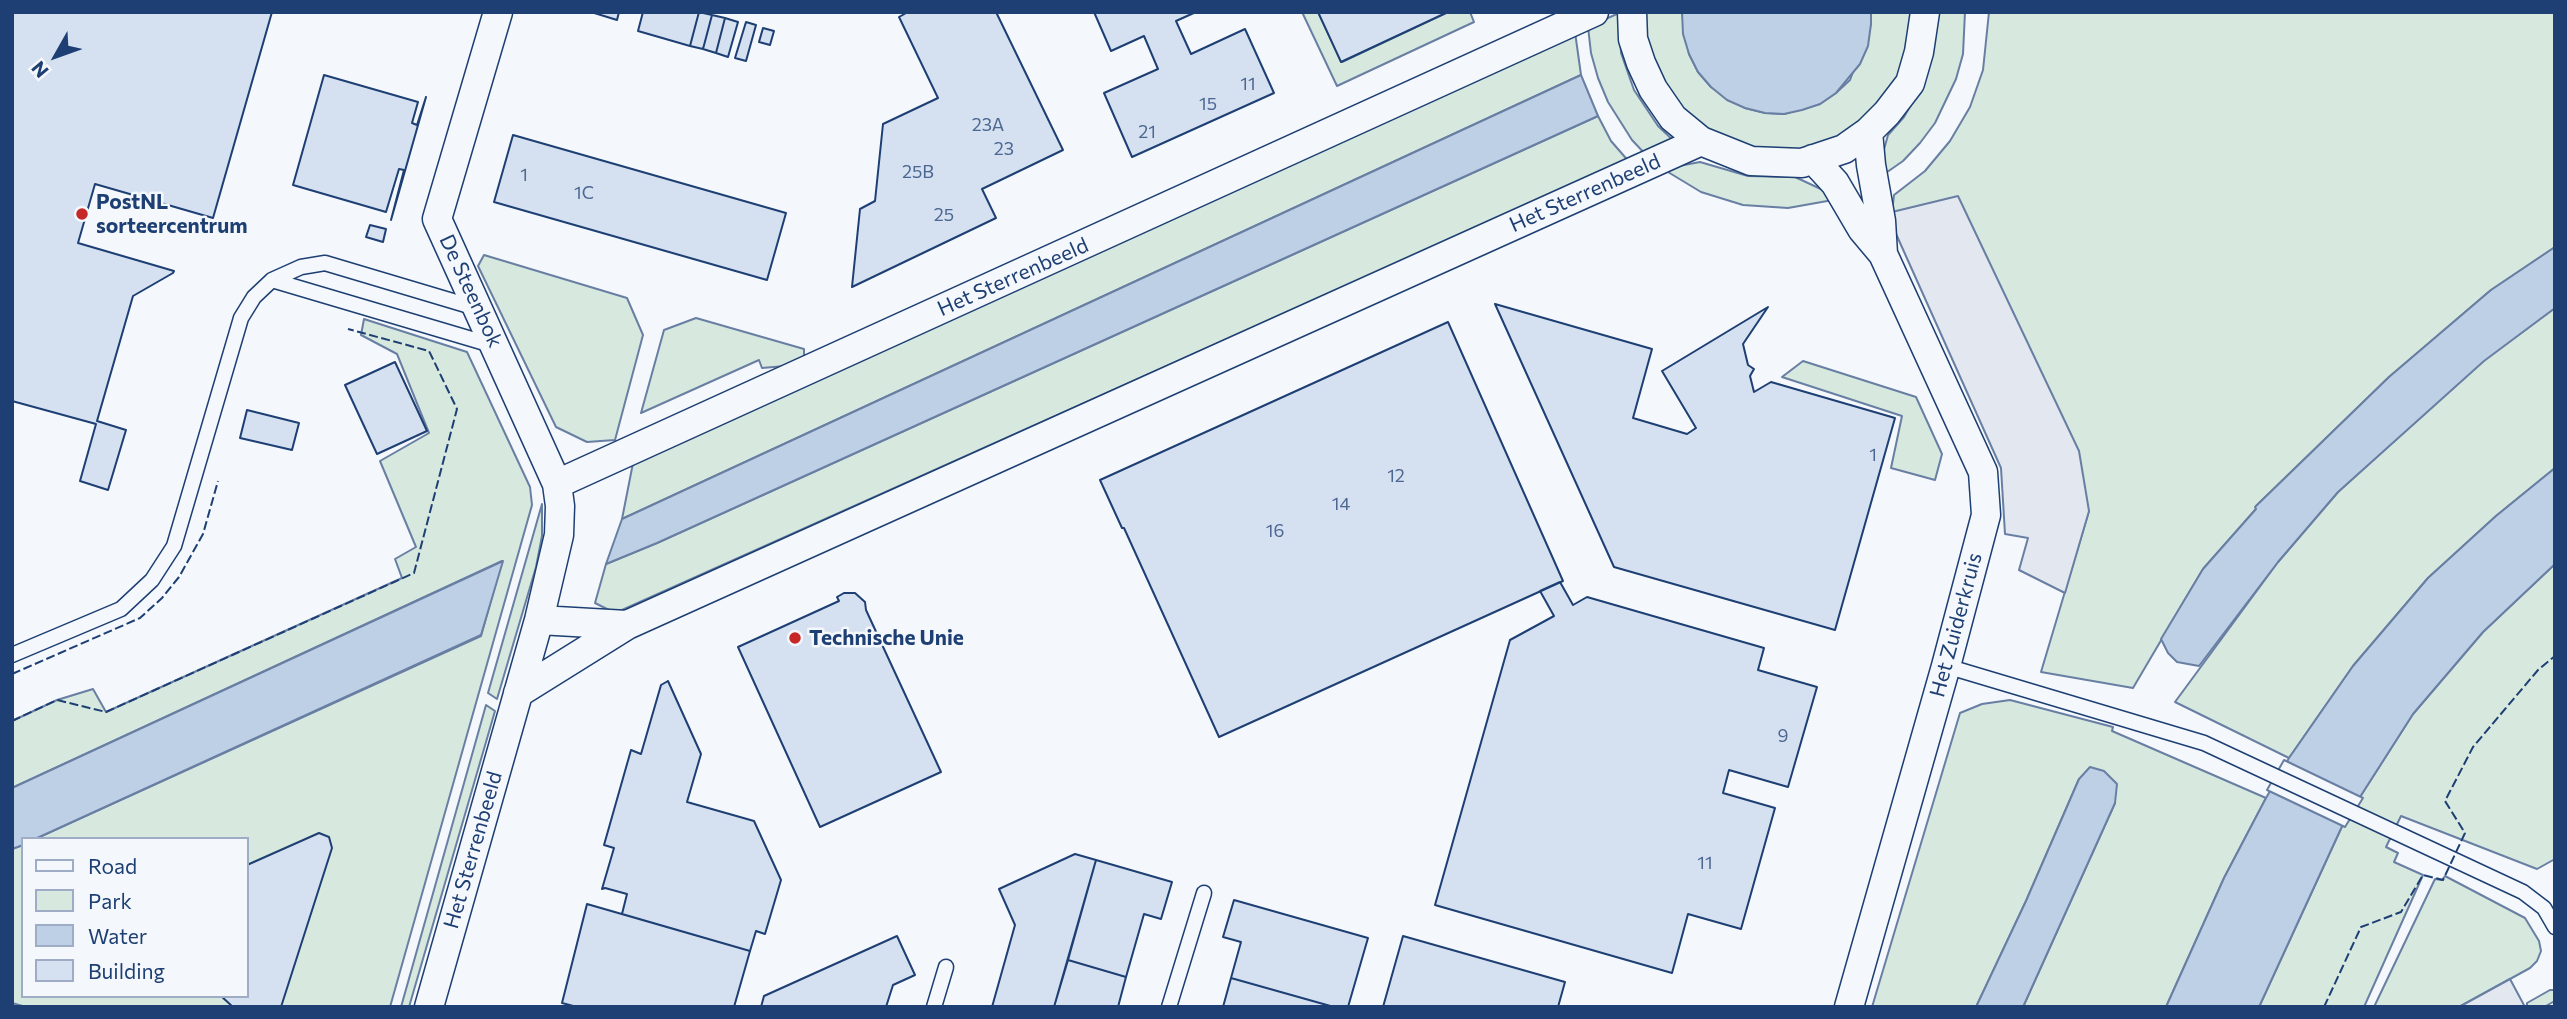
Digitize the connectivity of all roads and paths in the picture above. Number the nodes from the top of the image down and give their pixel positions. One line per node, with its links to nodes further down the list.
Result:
1 (498, 12): 10 (street, De Steenbok)
2 (1594, 12): 12 (street, Het Sterrenbeeld)
3 (1632, 12): 6 (street)
4 (1925, 12): 5 (street)
5 (1868, 132): 7 (street); 8 (street, Het Zuiderkruis)
6 (1701, 141): 7 (street); 14 (street, Het Sterrenbeeld)
7 (1812, 159): 8 (street, Het Zuiderkruis)
8 (1883, 254): 16 (street, Het Zuiderkruis)
9 (272, 280): 10 (lane); 11 (lane); 15 (lane)
10 (479, 309): 11 (street, De Steenbok)
11 (496, 346): 12 (street, De Steenbok)
12 (557, 484): 13 (street, Het Sterrenbeeld)
13 (539, 620): 14 (street, Het Sterrenbeeld); 17 (street, Het Sterrenbeeld)
14 (626, 625): 17 (street, Het Sterrenbeeld)
15 (12, 655)
16 (1946, 666): 19 (lane); 24 (street, Het Zuiderkruis)
17 (518, 693): 21 (street, Het Sterrenbeeld)
18 (1204, 892): 23 (lane)
19 (2555, 927)
20 (946, 967): 22 (lane)
21 (429, 1007)
22 (934, 1007)
23 (1169, 1007)
24 (1849, 1007)

